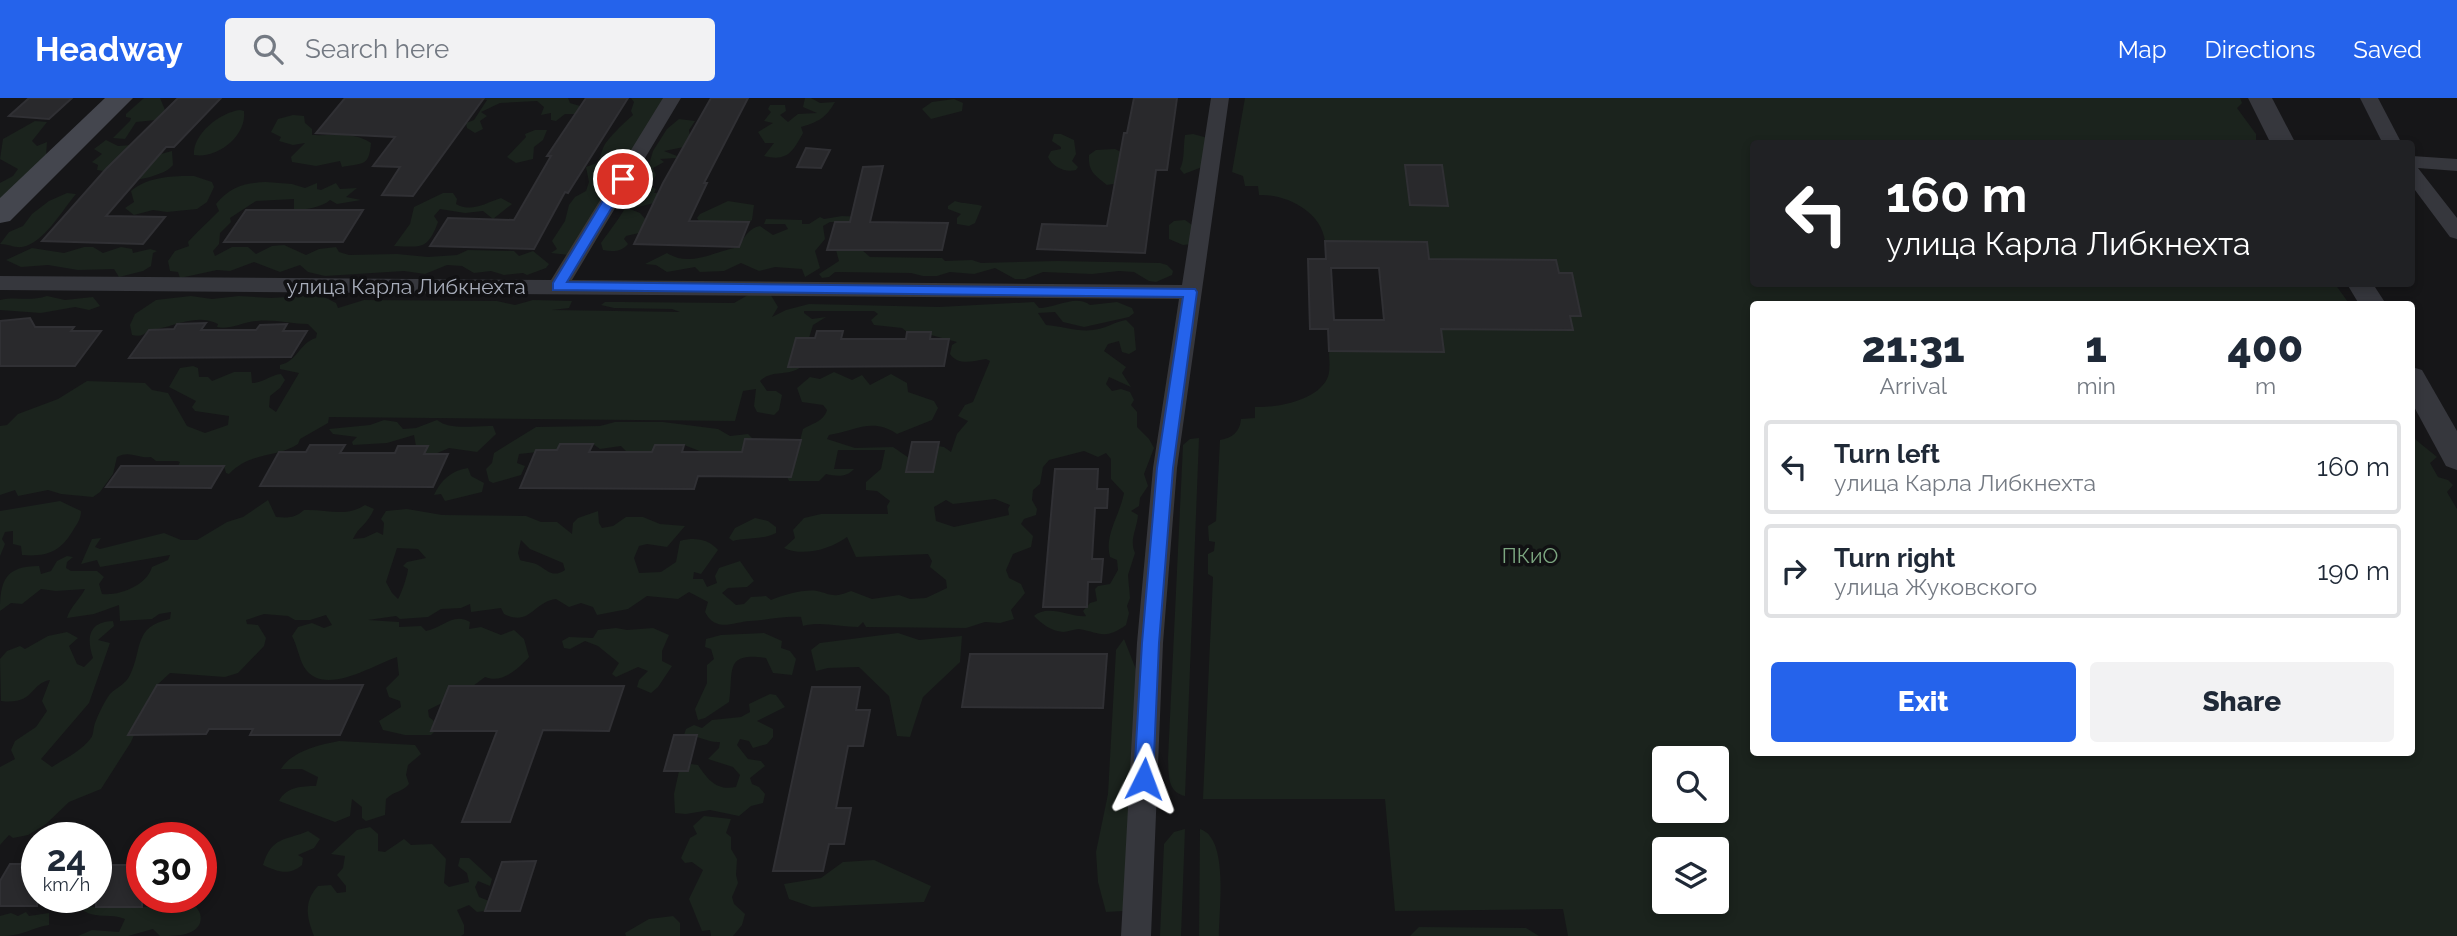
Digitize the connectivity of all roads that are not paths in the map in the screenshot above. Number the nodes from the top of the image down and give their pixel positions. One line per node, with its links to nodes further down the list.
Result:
1 (120, 98): 11 (main road)
2 (673, 98): 14 (street)
3 (1220, 98): 15 (street)
4 (2260, 98): 6 (street)
5 (2369, 98): 7 (street)
6 (2282, 140)
7 (2391, 140)
8 (2415, 162): 9 (street)
9 (2457, 165)
10 (2415, 177): 12 (street)
11 (0, 214)
12 (2457, 232)
13 (0, 283): 14 (street, улица Карла Либкнехта)
14 (558, 286): 15 (street, улица Карла Либкнехта)
15 (1190, 292): 18 (street)
16 (2415, 382): 17 (street)
17 (2457, 457)
18 (1136, 936)

